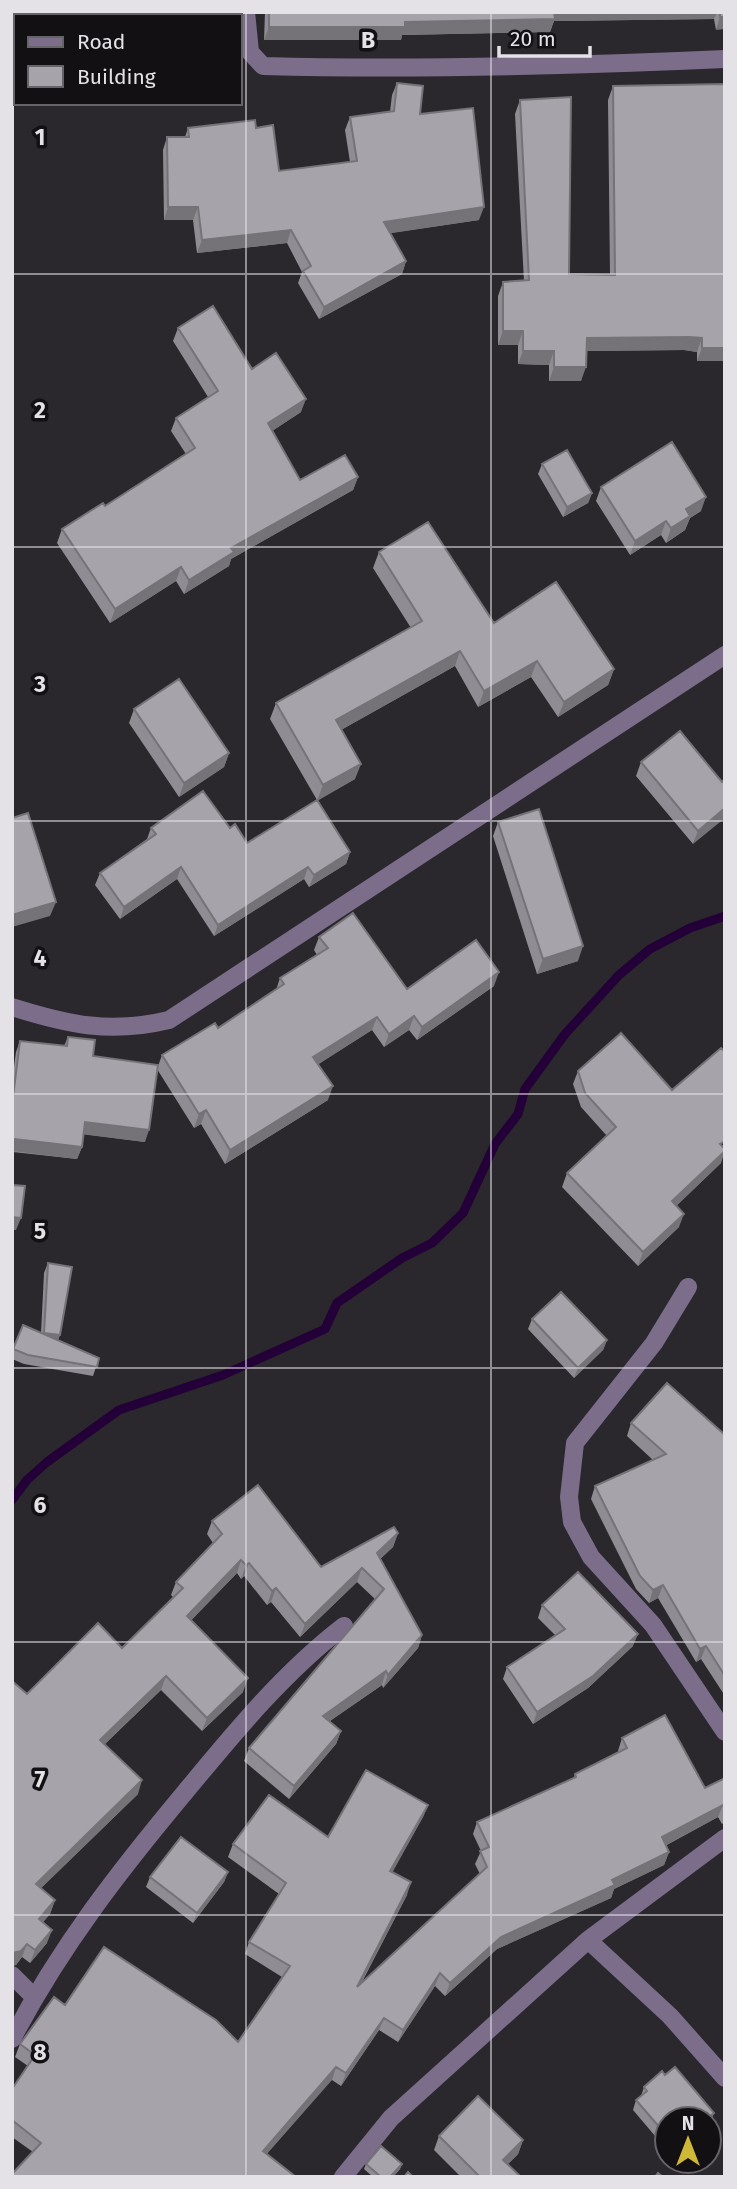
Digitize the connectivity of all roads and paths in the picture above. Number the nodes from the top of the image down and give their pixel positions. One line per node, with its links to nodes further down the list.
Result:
1 (246, 12): 2 (street)
2 (725, 59)
3 (725, 655): 4 (street)
4 (12, 1007)
5 (688, 1287): 7 (street)
6 (345, 1626): 11 (street)
7 (725, 1732)
8 (725, 1838): 9 (street)
9 (587, 1940): 13 (street); 14 (street)
10 (12, 1975): 11 (street)
11 (34, 1997): 12 (street)
12 (12, 2039)
13 (725, 2078)
14 (342, 2177)

